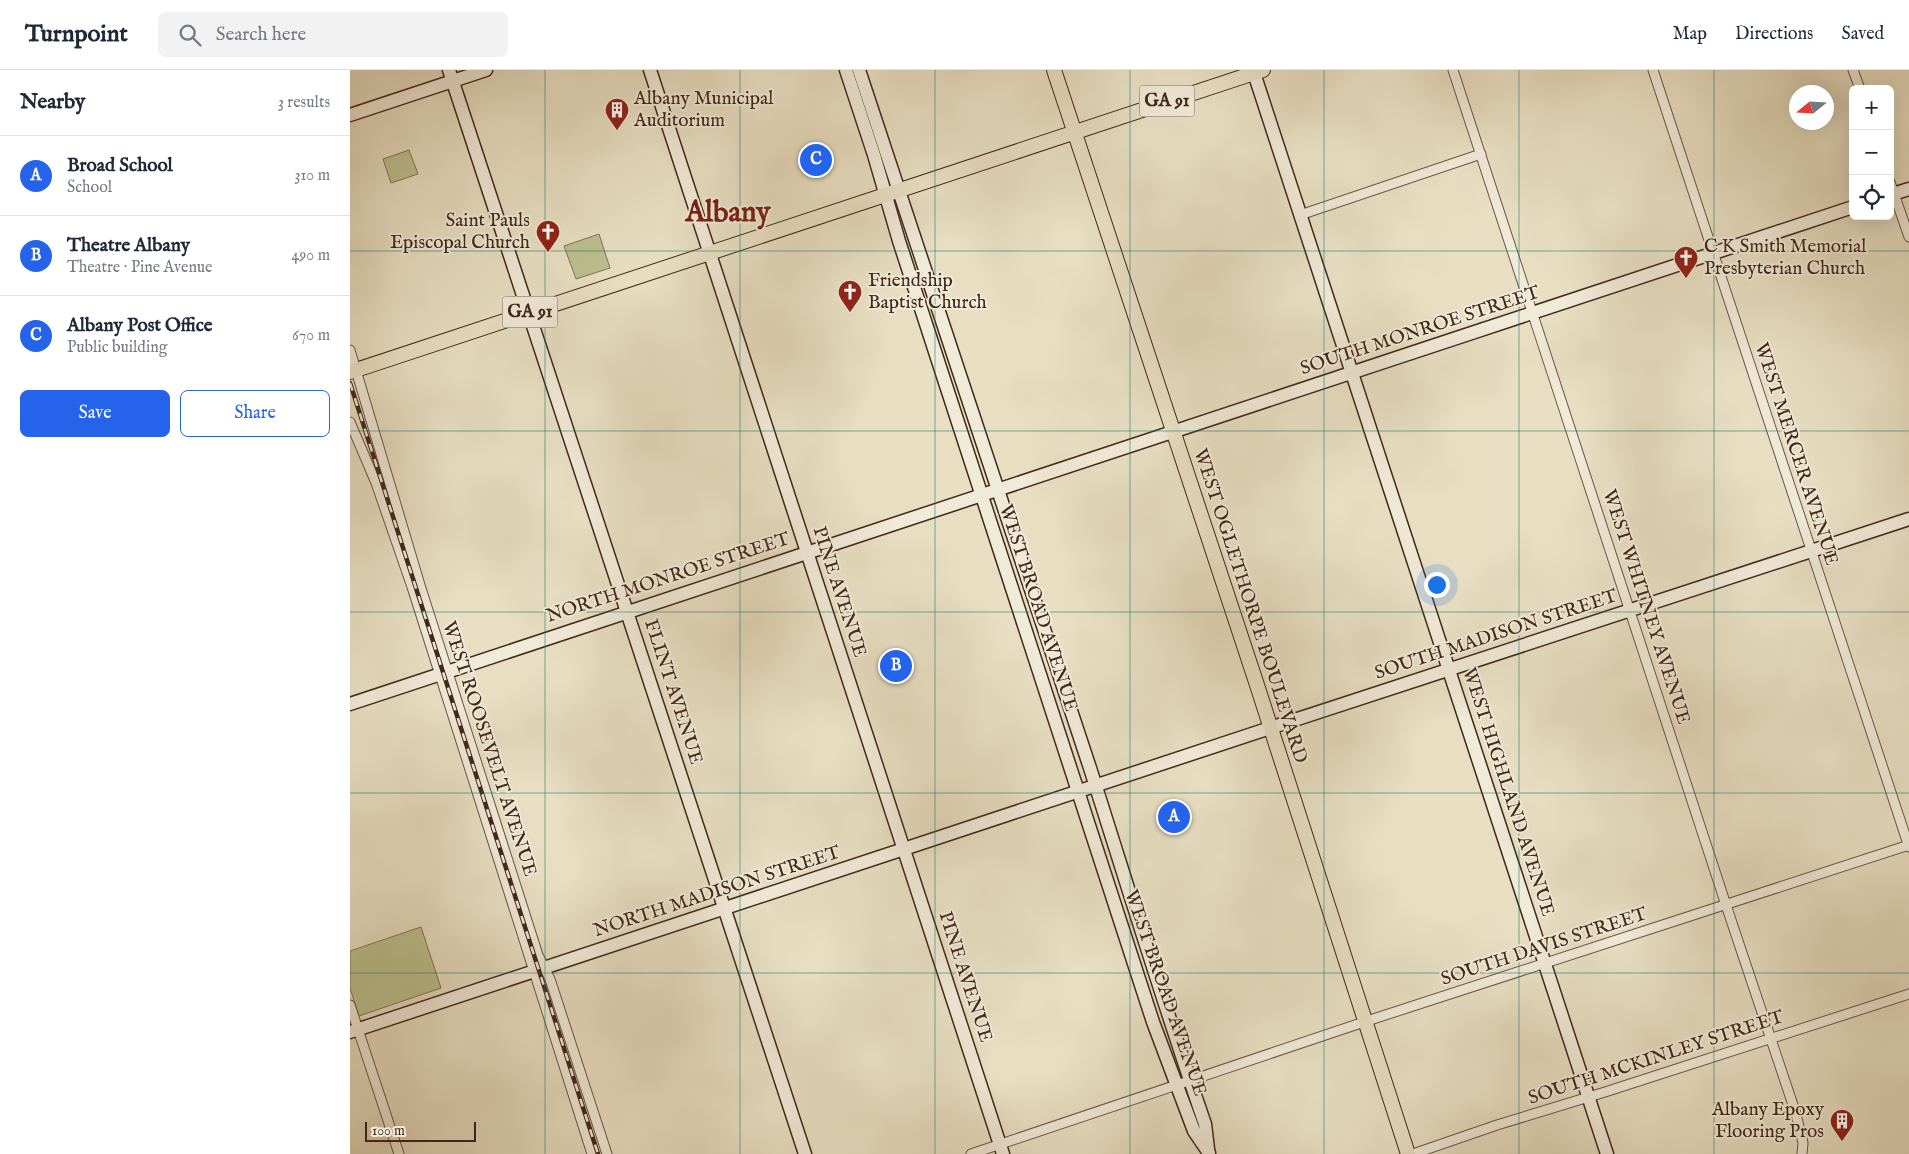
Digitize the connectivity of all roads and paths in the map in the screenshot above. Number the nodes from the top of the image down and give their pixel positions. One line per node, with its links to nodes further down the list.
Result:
1 (486, 70): 10 (main road)
2 (650, 70): 23 (main road, PINE AVENUE)
3 (846, 70): 18 (main road, WEST BROAD AVENUE)
4 (859, 70): 16 (main road, WEST BROAD AVENUE)
5 (1054, 70): 13 (main road, WEST OGLETHORPE BOULEVARD)
6 (1453, 70): 14 (street, WEST WHITNEY AVENUE)
7 (1653, 70): 24 (street, WEST MERCER AVENUE)
8 (1854, 70): 11 (street)
9 (1257, 71): 13 (main road, GA 91); 21 (main road, WEST HIGHLAND AVENUE)
10 (451, 76): 12 (main road); 25 (main road, FLINT AVENUE)
11 (1859, 85)
12 (350, 115)
13 (1074, 132): 16 (main road, GA 91); 31 (main road, WEST OGLETHORPE BOULEVARD)
14 (1480, 154): 21 (street); 26 (street, WEST WHITNEY AVENUE)
15 (1909, 189): 17 (main road)
16 (899, 190): 18 (main road, GA 91); 32 (main road, WEST BROAD AVENUE)
17 (1894, 190)
18 (884, 195): 23 (main road, GA 91); 33 (main road, WEST BROAD AVENUE)
19 (1894, 198): 22 (street)
20 (1849, 208): 24 (main road, SOUTH MONROE STREET)
21 (1300, 215): 29 (main road, WEST HIGHLAND AVENUE)
22 (1909, 237)
23 (709, 252): 25 (main road, GA 91); 36 (main road, PINE AVENUE)
24 (1714, 253): 26 (main road, SOUTH MONROE STREET); 35 (street, WEST MERCER AVENUE)
25 (529, 313): 28 (main road, GA 91); 38 (main road, FLINT AVENUE)
26 (1533, 313): 29 (main road, SOUTH MONROE STREET); 37 (street, WEST WHITNEY AVENUE)
27 (350, 350): 28 (street, WEST ROOSEVELT AVENUE)
28 (354, 371): 40 (street, WEST ROOSEVELT AVENUE)
29 (1352, 373): 31 (main road, SOUTH MONROE STREET); 39 (main road, WEST HIGHLAND AVENUE)
30 (350, 422): 40 (street, WEST ROOSEVELT AVENUE)
31 (1173, 432): 32 (main road, SOUTH MONROE STREET); 42 (main road, WEST OGLETHORPE BOULEVARD)
32 (998, 488): 33 (main road, NORTH MONROE STREET); 43 (main road, WEST BROAD AVENUE)
33 (981, 494): 36 (main road, NORTH MONROE STREET); 44 (main road, WEST BROAD AVENUE)
34 (1909, 519): 35 (main road, SOUTH MADISON STREET)
35 (1811, 551): 37 (main road, SOUTH MADISON STREET); 45 (street, WEST MERCER AVENUE)
36 (806, 552): 38 (main road, NORTH MONROE STREET); 46 (main road, PINE AVENUE)
37 (1629, 610): 39 (main road, SOUTH MADISON STREET); 47 (street, WEST WHITNEY AVENUE)
38 (627, 611): 40 (main road, NORTH MONROE STREET); 48 (main road, FLINT AVENUE)
39 (1449, 670): 42 (main road, SOUTH MADISON STREET); 49 (main road, WEST HIGHLAND AVENUE)
40 (443, 673): 41 (main road, NORTH MONROE STREET); 50 (street, WEST ROOSEVELT AVENUE)
41 (350, 704)
42 (1270, 728): 43 (main road, SOUTH MADISON STREET); 53 (main road, WEST OGLETHORPE BOULEVARD)
43 (1095, 786): 44 (main road, NORTH MADISON STREET); 56 (main road, WEST BROAD AVENUE)
44 (1078, 791): 46 (main road, NORTH MADISON STREET); 57 (main road, WEST BROAD AVENUE)
45 (1909, 846): 47 (street, SOUTH DAVIS STREET)
46 (903, 850): 48 (main road, NORTH MADISON STREET); 59 (main road, PINE AVENUE)
47 (1726, 905): 49 (street, SOUTH DAVIS STREET); 55 (street, WEST WHITNEY AVENUE)
48 (724, 909): 50 (main road, NORTH MADISON STREET); 63 (main road, FLINT AVENUE)
49 (1545, 964): 53 (street, SOUTH DAVIS STREET); 58 (main road, WEST HIGHLAND AVENUE)
50 (539, 970): 54 (main road, NORTH MADISON STREET); 61 (street, WEST ROOSEVELT AVENUE); 62 (street, WEST ROOSEVELT AVENUE)
51 (1909, 994): 55 (street, SOUTH MCKINLEY STREET)
52 (350, 1005): 54 (street)
53 (1365, 1022): 56 (street, SOUTH DAVIS STREET); 66 (main road, WEST OGLETHORPE BOULEVARD)
54 (354, 1031): 60 (street)
55 (1770, 1039): 58 (street, SOUTH MCKINLEY STREET); 69 (street, WEST WHITNEY AVENUE)
56 (1190, 1081): 57 (street, SOUTH DAVIS STREET); 65 (main road, WEST BROAD AVENUE)
57 (1176, 1085): 59 (street, SOUTH DAVIS STREET); 65 (main road, WEST BROAD AVENUE)
58 (1589, 1097): 67 (street, SOUTH MCKINLEY STREET); 68 (main road, WEST HIGHLAND AVENUE)
59 (1001, 1149): 64 (street, SOUTH DAVIS STREET)
60 (399, 1154)
61 (592, 1154)
62 (607, 1154)
63 (805, 1154)
64 (971, 1154)
65 (1209, 1154)
66 (1408, 1154)
67 (1413, 1154)
68 (1607, 1154)
69 (1802, 1154)

